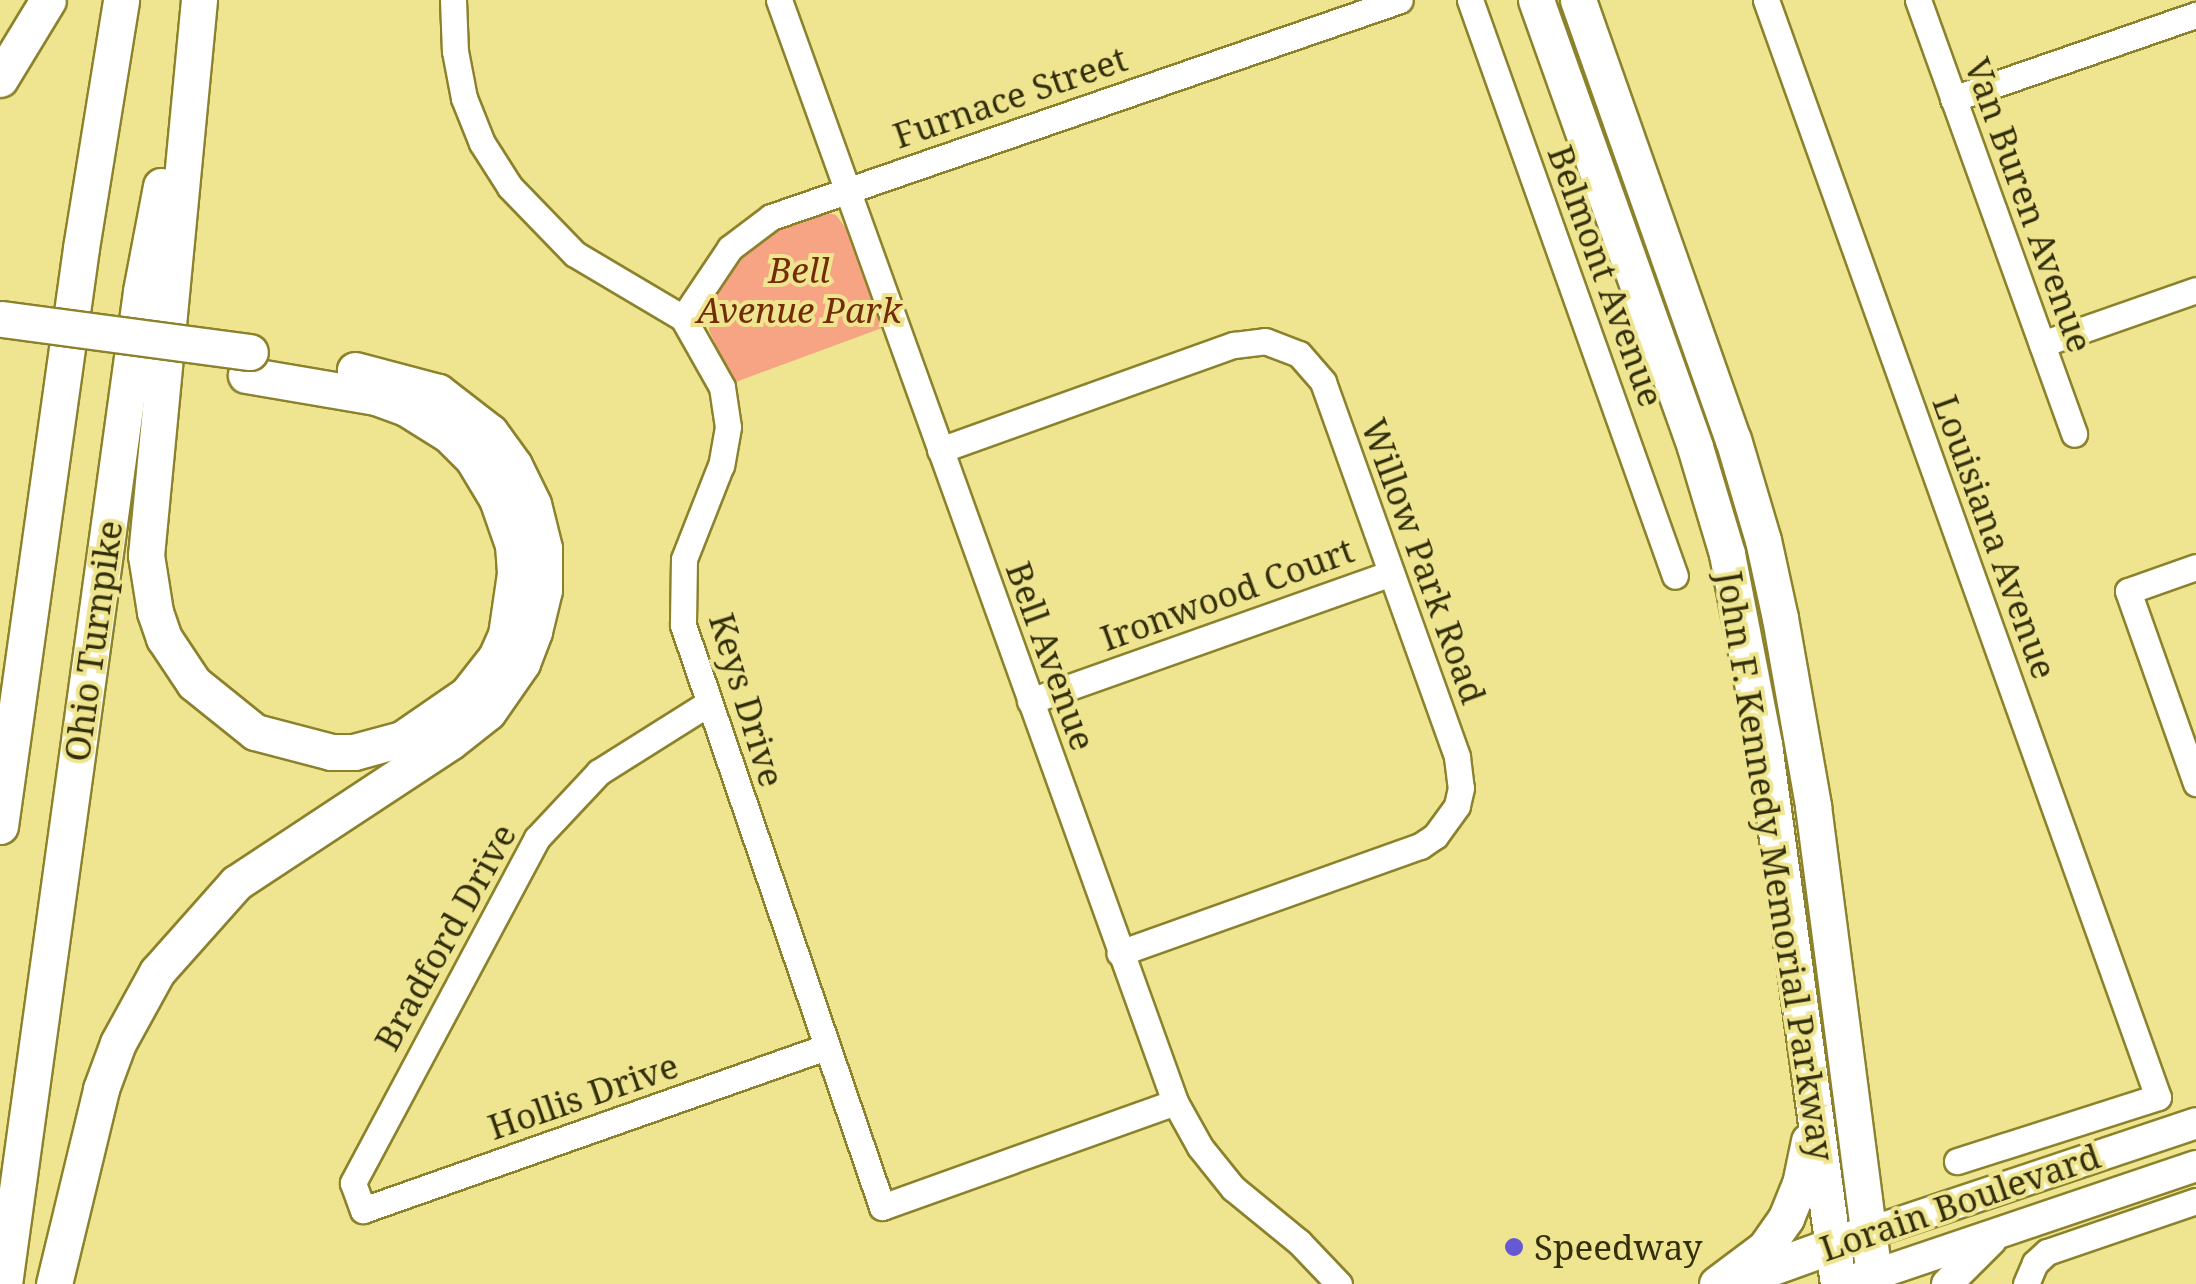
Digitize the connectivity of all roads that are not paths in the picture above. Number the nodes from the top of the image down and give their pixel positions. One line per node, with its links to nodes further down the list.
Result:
1 (48, 0): 13 (highway)
2 (121, 0): 29 (highway, Ohio Turnpike)
3 (198, 0): 20 (highway); 43 (highway, Ohio Turnpike)
4 (454, 0): 17 (street, Keys Drive)
5 (780, 0): 15 (street, Bell Avenue)
6 (1400, 0): 15 (street, Furnace Street)
7 (1470, 0): 25 (street, Belmont Avenue)
8 (1536, 0): 33 (highway, John F. Kennedy Memorial Parkway)
9 (1578, 0): 40 (highway, John F. Kennedy Memorial Parkway)
10 (1766, 0): 35 (street, Louisiana Avenue)
11 (1918, 0): 14 (street, Van Buren Avenue)
12 (2196, 15): 14 (street)
13 (0, 79)
14 (1953, 99): 19 (street, Van Buren Avenue)
15 (848, 190): 17 (street, Furnace Street); 22 (street, Bell Avenue)
16 (2196, 290): 19 (street)
17 (683, 318): 27 (street, Keys Drive)
18 (1, 326): 20 (highway)
19 (2042, 344): 21 (street, Van Buren Avenue)
20 (248, 363): 44 (highway)
21 (2074, 434)
22 (940, 450): 24 (street, Willow Park Road); 26 (street, Bell Avenue)
23 (2196, 567): 28 (street)
24 (1391, 574): 26 (street, Ironwood Court); 30 (street, Willow Park Road)
25 (1675, 576)
26 (1030, 702): 30 (street, Bell Avenue)
27 (707, 704): 31 (street, Keys Drive); 38 (street, Bradford Drive)
28 (2196, 783)
29 (0, 826)
30 (1120, 953): 32 (street, Bell Avenue)
31 (827, 1048): 32 (street, Keys Drive); 38 (street, Hollis Drive)
32 (1174, 1102): 45 (street, Bell Avenue)
33 (1815, 1110): 41 (highway, John F. Kennedy Memorial Parkway); 46 (highway)
34 (2196, 1124): 40 (main road, Lorain Boulevard)
35 (1957, 1161)
36 (2196, 1166): 39 (main road, Lorain Boulevard)
37 (2196, 1202): 49 (street)
38 (363, 1210)
39 (2000, 1232): 42 (main road, Lorain Boulevard); 48 (main road)
40 (1868, 1233): 41 (highway, Lorain Boulevard); 42 (highway, John F. Kennedy Memorial Parkway)
41 (1833, 1245): 46 (highway, Lorain Boulevard); 47 (highway, John F. Kennedy Memorial Parkway)
42 (1865, 1281)
43 (4, 1284)
44 (54, 1284)
45 (1339, 1284)
46 (1720, 1284)
47 (1838, 1284)
48 (1947, 1284)
49 (2026, 1284)

